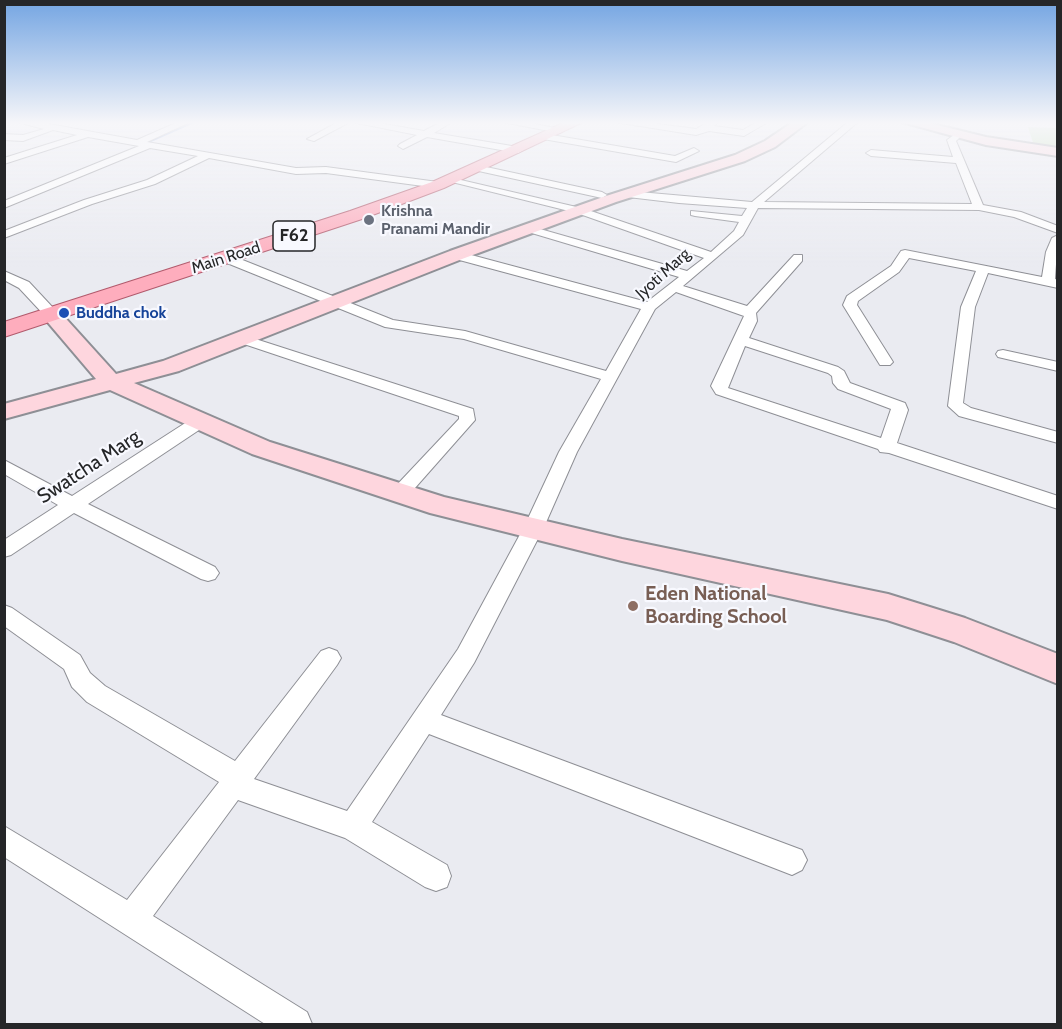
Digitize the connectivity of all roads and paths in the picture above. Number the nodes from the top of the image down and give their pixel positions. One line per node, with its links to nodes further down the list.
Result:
1 (88, 170): 15 (street)
2 (176, 170): 22 (street)
3 (291, 170): 4 (street)
4 (325, 170)
5 (326, 170): 12 (street)
6 (468, 170): 12 (main road, Main Road / F62)
7 (472, 170): 12 (main road, Main Road / F62)
8 (486, 170): 14 (street)
9 (700, 170): 13 (street)
10 (796, 170): 16 (street, Jyoti Marg)
11 (962, 170): 17 (street)
12 (439, 183): 18 (street); 26 (main road, Main Road / F62); 35 (main road, Main Road / F62)
13 (628, 194): 14 (street); 16 (street)
14 (606, 197): 18 (street); 19 (street)
15 (4, 205)
16 (754, 205): 17 (street); 19 (street, Jyoti Marg)
17 (979, 207): 21 (street)
18 (581, 211): 20 (street); 25 (street)
19 (746, 220): 25 (street, Jyoti Marg)
20 (529, 229): 24 (street); 30 (street)
21 (1058, 230)
22 (4, 235)
23 (1058, 238): 31 (street)
24 (456, 255): 33 (street); 34 (street)
25 (711, 256): 30 (street, Jyoti Marg)
26 (226, 258): 33 (street); 35 (main road, Main Road / F62)
27 (798, 258): 36 (street)
28 (983, 269): 31 (street); 42 (street); 48 (street)
29 (4, 275): 35 (street)
30 (687, 275): 32 (street, Jyoti Marg)
31 (1053, 283)
32 (673, 287): 34 (street, Jyoti Marg); 36 (street)
33 (331, 302): 39 (street); 44 (street)
34 (649, 307): 44 (street, Jyoti Marg)
35 (50, 312): 37 (main road, Main Road / F62); 38 (main road, Main Road / F62); 45 (street)
36 (749, 313): 40 (street)
37 (4, 322)
38 (4, 330)
39 (243, 339): 45 (street); 51 (street)
40 (741, 340): 49 (street); 49 (street)
41 (1003, 354): 43 (street)
42 (885, 362)
43 (1058, 367)
44 (612, 377): 54 (street, Jyoti Marg)
45 (110, 381): 46 (street); 47 (street)
46 (4, 412)
47 (199, 422): 51 (street); 53 (street, Swatcha Marg)
48 (1058, 438)
49 (886, 448): 52 (street)
50 (4, 466): 53 (street)
51 (400, 494): 54 (street)
52 (1058, 503)
53 (73, 505): 55 (street, Swatcha Marg); 56 (street)
54 (534, 527): 59 (street); 60 (street, Jyoti Marg)
55 (4, 550)
56 (208, 573)
57 (4, 614): 61 (street)
58 (329, 658): 61 (street)
59 (1058, 669)
60 (424, 720): 62 (street, Jyoti Marg); 64 (street)
61 (236, 782): 62 (street); 66 (street)
62 (353, 827): 65 (street)
63 (4, 840): 66 (street)
64 (792, 860)
65 (436, 876)
66 (131, 920): 67 (street)
67 (295, 1024)

